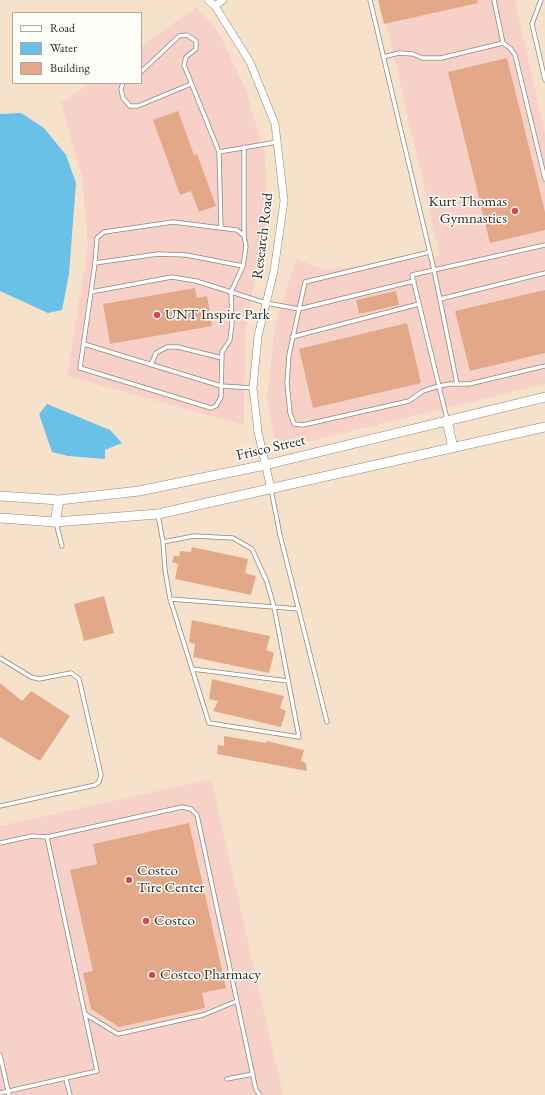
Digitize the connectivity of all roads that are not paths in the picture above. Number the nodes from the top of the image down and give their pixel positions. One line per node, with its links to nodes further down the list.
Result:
1 (208, 0): 6 (street, Research Road)
2 (223, 0): 6 (street)
3 (370, 0): 8 (lane)
4 (494, 0): 7 (lane)
5 (541, 0): 10 (lane)
6 (214, 6): 13 (street, Research Road)
7 (503, 43): 8 (lane); 16 (lane)
8 (383, 57): 20 (lane)
9 (142, 71): 12 (lane)
10 (545, 80)
11 (123, 84): 12 (lane)
12 (191, 84): 15 (lane)
13 (277, 142): 14 (lane); 29 (street, Research Road)
14 (244, 147): 15 (lane); 18 (lane)
15 (219, 152): 17 (lane)
16 (545, 179)
17 (221, 228): 18 (lane); 21 (lane)
18 (244, 236): 22 (lane)
19 (545, 245): 23 (lane)
20 (430, 252): 23 (lane); 31 (lane)
21 (95, 262): 22 (lane); 26 (lane)
22 (243, 266): 27 (lane)
23 (434, 270): 25 (lane); 28 (lane)
24 (545, 273): 28 (lane)
25 (414, 281): 30 (lane); 31 (lane)
26 (91, 292): 27 (lane); 33 (lane)
27 (231, 292): 29 (lane); 34 (lane)
28 (440, 299): 37 (lane)
29 (266, 303): 31 (lane); 40 (street, Research Road)
30 (419, 304): 32 (lane); 39 (lane)
31 (299, 309): 32 (lane)
32 (292, 337): 39 (lane)
33 (84, 344): 35 (lane); 38 (lane)
34 (222, 358): 35 (lane); 38 (lane)
35 (151, 365): 38 (lane)
36 (545, 366): 37 (lane)
37 (457, 384): 39 (lane)
38 (221, 386): 40 (lane)
39 (439, 386): 42 (lane)
40 (253, 388): 45 (street, Research Road)
41 (545, 397): 42 (street, Frisco Street)
42 (447, 420): 44 (street); 45 (street, Frisco Street)
43 (545, 427): 44 (street)
44 (453, 448): 46 (street)
45 (264, 465): 46 (street, Research Road); 48 (street, Frisco Street)
46 (271, 489): 49 (street); 56 (lane)
47 (0, 496): 48 (street, Frisco Street)
48 (59, 500): 51 (street)
49 (158, 514): 51 (street); 52 (lane)
50 (0, 518): 51 (street)
51 (55, 522): 53 (lane)
52 (163, 542): 54 (lane); 55 (lane)
53 (62, 546)
54 (170, 599): 55 (lane); 58 (lane)
55 (274, 607): 56 (lane); 59 (lane)
56 (298, 609): 60 (lane)
57 (0, 658): 61 (lane)
58 (192, 668): 59 (lane); 59 (lane)
59 (288, 681)
60 (327, 722)
61 (0, 806)
62 (47, 837): 63 (lane); 64 (lane); 65 (lane)
63 (0, 843)
64 (237, 1001): 65 (lane); 67 (lane)
65 (85, 1014): 68 (lane)
66 (0, 1055): 71 (lane)
67 (253, 1074): 69 (lane); 73 (lane)
68 (66, 1079): 71 (lane); 72 (lane)
69 (228, 1079)
70 (0, 1093): 71 (lane)
71 (8, 1093)
72 (70, 1095)
73 (260, 1095)

